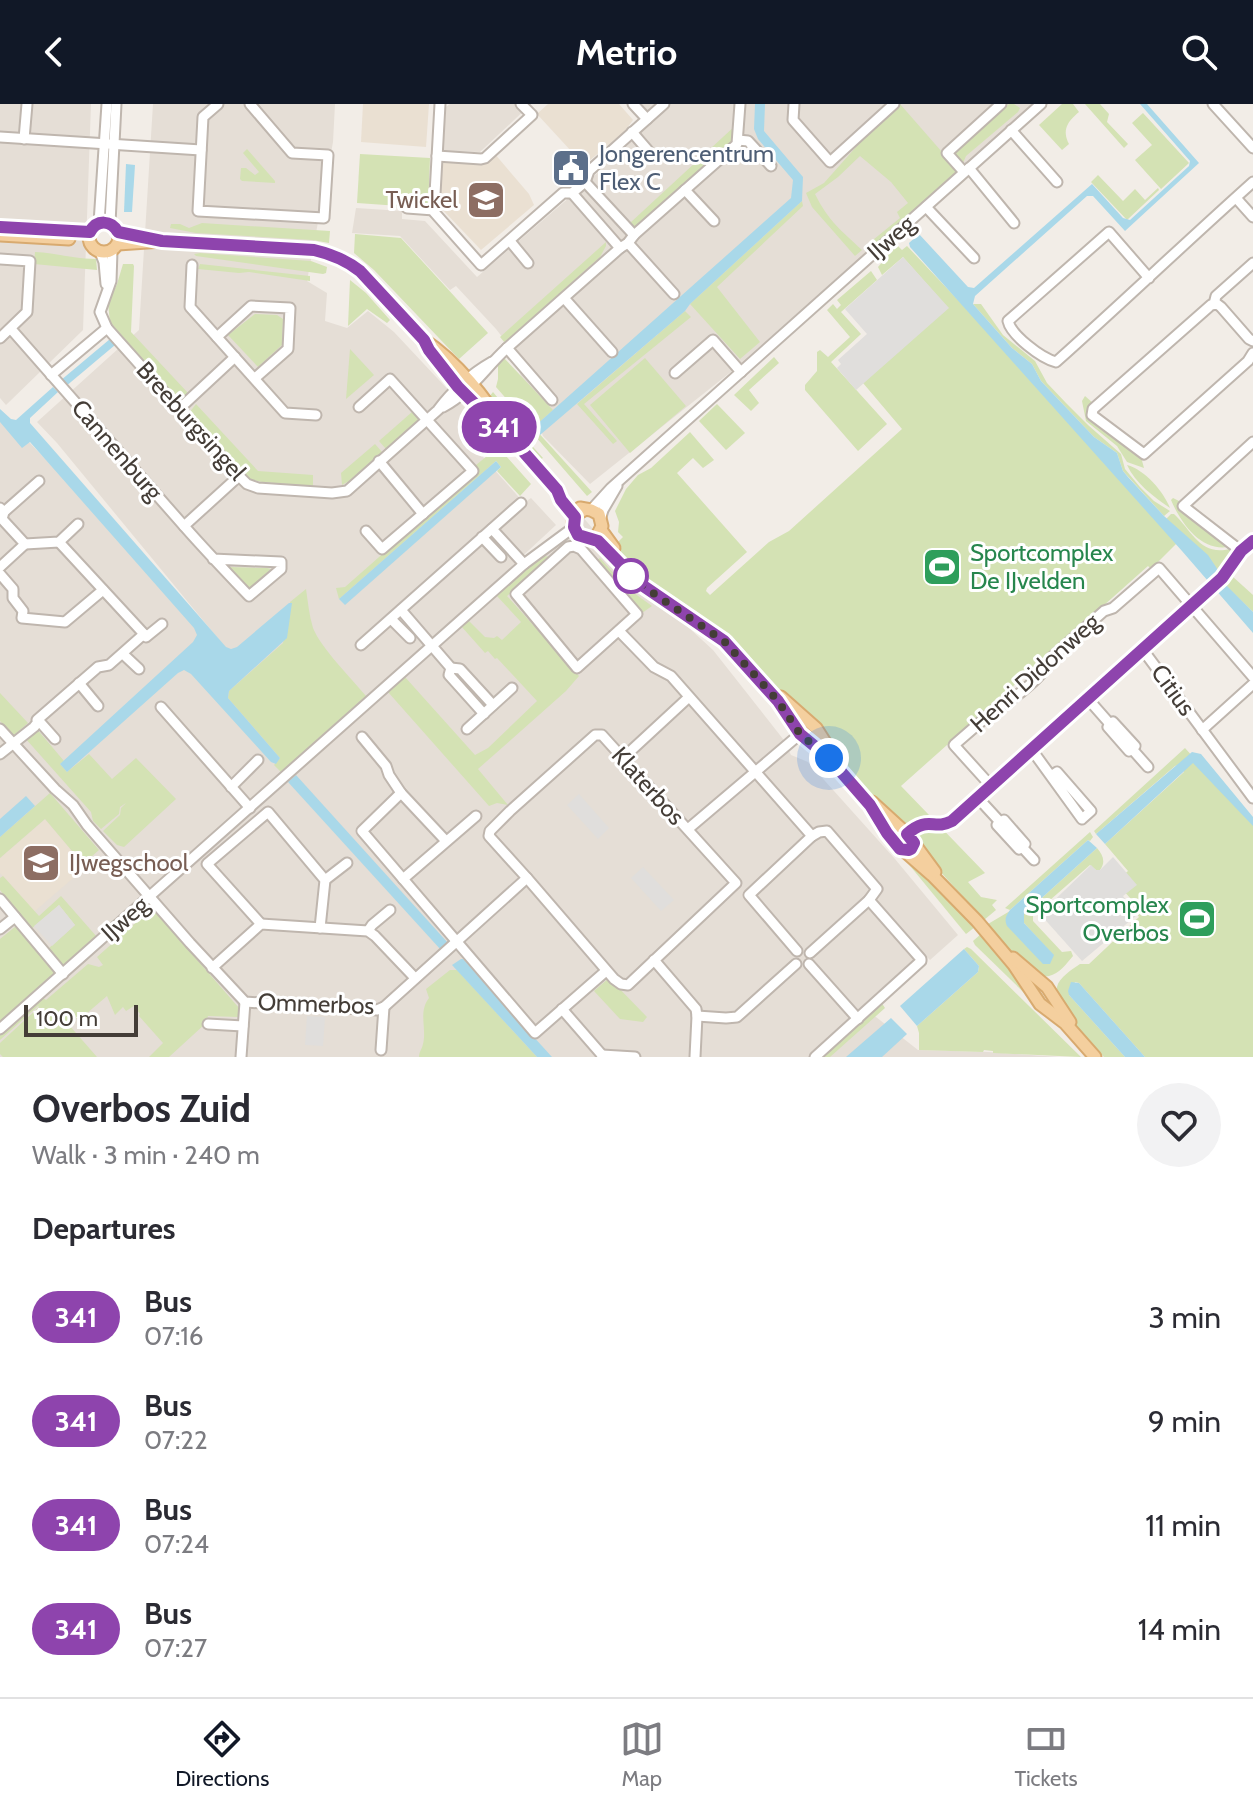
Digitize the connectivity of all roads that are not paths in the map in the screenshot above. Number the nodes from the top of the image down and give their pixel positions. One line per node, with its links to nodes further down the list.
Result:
1 (27, 104): 22 (street)
2 (107, 104): 24 (street)
3 (116, 104): 24 (street)
4 (218, 104): 26 (street)
5 (250, 104): 26 (street)
6 (440, 104): 28 (street)
7 (521, 104): 28 (street)
8 (633, 104): 18 (street)
9 (664, 104): 18 (street)
10 (740, 104): 23 (street)
11 (794, 104): 12 (street)
12 (894, 104)
13 (1001, 104): 30 (street)
14 (1020, 104): 17 (street)
15 (1041, 104): 17 (street, IJweg)
16 (1213, 104): 25 (street)
17 (1029, 114): 19 (street, IJweg)
18 (647, 119): 20 (street)
19 (1011, 130): 30 (street, IJweg); 32 (street)
20 (632, 132): 27 (street); 31 (street)
21 (0, 137): 22 (street)
22 (24, 139): 24 (street)
23 (738, 140): 29 (street); 34 (street, Breeburgsingel)
24 (109, 145): 26 (street); 46 (street)
25 (1253, 148)
26 (201, 150)
27 (651, 154)
28 (437, 156): 39 (street)
29 (771, 166)
30 (966, 170): 37 (street, IJweg); 42 (street)
31 (585, 182): 35 (street); 48 (street)
32 (1057, 182)
33 (1253, 182): 36 (street)
34 (685, 190): 41 (street); 48 (street, Breeburgsingel)
35 (572, 193): 47 (street); 48 (street)
36 (1236, 198): 40 (street); 54 (street)
37 (926, 207): 49 (street); 67 (street, IJweg)
38 (407, 208): 39 (street)
39 (434, 210): 47 (street)
40 (1253, 217)
41 (714, 221)
42 (1014, 223)
43 (0, 227): 45 (main road)
44 (0, 235): 45 (main road)
45 (89, 236): 46 (main road); 46 (main road)
46 (109, 238): 58 (street); 71 (main road)
47 (510, 241): 51 (street)
48 (628, 242): 55 (street); 56 (street, Breeburgsingel)
49 (974, 258)
50 (0, 259): 59 (street)
51 (528, 263)
52 (1253, 263): 57 (street)
53 (192, 265): 60 (street)
54 (1149, 278): 54 (street)
55 (674, 294)
56 (564, 298): 63 (street, Breeburgsingel); 64 (street)
57 (1214, 304): 62 (street); 65 (street)
58 (107, 328): 69 (street); 74 (street, Breeburgsingel)
59 (11, 329): 61 (street); 69 (street, Cannenburg)
60 (217, 337): 66 (street); 70 (street)
61 (0, 338)
62 (1253, 341)
63 (507, 348): 71 (street, Breeburgsingel); 72 (street)
64 (612, 352)
65 (1253, 353)
66 (235, 357): 70 (street); 74 (street)
67 (741, 372): 68 (street); 84 (street, IJweg)
68 (675, 373)
69 (51, 375): 86 (street, Cannenburg)
70 (255, 378): 75 (street)
71 (465, 386): 76 (street, Breeburgsingel); 84 (main road)
72 (552, 400)
73 (359, 407): 76 (street)
74 (179, 409): 79 (street, Breeburgsingel)
75 (316, 415)
76 (428, 419): 78 (street, Breeburgsingel); 83 (street)
77 (1253, 442): 92 (street)
78 (379, 461): 79 (street, Breeburgsingel); 83 (street)
79 (239, 476): 86 (street)
80 (39, 481): 82 (street)
81 (521, 503): 87 (street)
82 (2, 510): 94 (street)
83 (423, 514): 89 (street)
84 (584, 519): 88 (main road); 91 (main road); 97 (street, IJweg)
85 (78, 524): 93 (street)
86 (184, 526): 96 (street, Cannenburg)
87 (492, 529): 90 (street); 97 (street)
88 (601, 530): 91 (main road); 124 (main road)
89 (366, 531)
90 (482, 537): 95 (street); 102 (street)
91 (591, 538): 128 (main road)
92 (1253, 541)
93 (59, 542): 94 (street); 100 (street)
94 (25, 544): 98 (street)
95 (501, 557)
96 (213, 559): 96 (street, Cannenburg)
97 (524, 564): 109 (street, IJweg)
98 (0, 567)
99 (0, 574): 100 (street)
100 (103, 590): 106 (street)
101 (1192, 605): 110 (street); 114 (street); 142 (street, Henri Didonweg)
102 (401, 610): 103 (street); 109 (street)
103 (391, 619): 107 (street); 108 (street)
104 (162, 624): 106 (street)
105 (619, 631): 105 (street); 118 (street)
106 (144, 634): 111 (street)
107 (410, 638)
108 (361, 645)
109 (432, 647): 112 (street); 147 (street, IJweg)
110 (1143, 650): 119 (street); 129 (street, Citius)
111 (123, 654): 113 (street); 115 (street)
112 (451, 668): 120 (street); 123 (street)
113 (139, 669)
114 (1253, 677)
115 (79, 683): 121 (street); 125 (street)
116 (1253, 684): 129 (street, Citius)
117 (512, 688): 120 (street)
118 (689, 697): 137 (street); 140 (street)
119 (1088, 699): 135 (street); 139 (street)
120 (493, 705): 123 (street)
121 (98, 706)
122 (161, 707): 143 (street)
123 (484, 714): 127 (street)
124 (806, 718): 128 (main road); 130 (main road)
125 (39, 721): 132 (street); 133 (street)
126 (0, 729): 133 (street, Ommerbos)
127 (467, 729)
128 (796, 730): 134 (main road); 140 (street)
129 (1202, 730): 146 (street, Citius)
130 (820, 734): 134 (main road); 149 (main road)
131 (362, 737): 144 (street)
132 (55, 739)
133 (13, 744): 136 (street); 161 (street, Ommerbos)
134 (812, 744): 151 (main road)
135 (1032, 750): 141 (street); 142 (street)
136 (0, 754)
137 (623, 758): 150 (street, Klaterbos); 158 (street, Klaterbos)
138 (258, 760): 143 (street)
139 (1148, 767)
140 (757, 772): 150 (street); 152 (street)
141 (1051, 776): 141 (street)
142 (991, 786): 145 (street)
143 (231, 787): 147 (street)
144 (401, 793): 154 (street); 159 (street)
145 (978, 798): 153 (street); 156 (street)
146 (1253, 798)
147 (250, 808): 161 (street, IJweg)
148 (476, 816): 154 (street)
149 (897, 824): 151 (main road); 153 (main road)
150 (688, 829): 175 (street, Klaterbos)
151 (887, 833): 155 (main road)
152 (812, 836): 163 (street); 173 (street)
153 (911, 838): 155 (main road); 166 (main road)
154 (446, 841): 159 (street)
155 (900, 849): 166 (main road)
156 (1034, 860)
157 (347, 863): 160 (street)
158 (527, 878): 172 (street, Ommerbos); 179 (street, Klaterbos)
159 (403, 879): 172 (street)
160 (325, 880): 167 (street); 168 (street)
161 (150, 897): 178 (street, Ommerbos); 180 (street, IJweg)
162 (0, 899): 165 (street)
163 (869, 900): 174 (street); 190 (street)
164 (390, 910): 170 (street)
165 (8, 914): 169 (street); 180 (street)
166 (977, 921): 171 (main road)
167 (261, 924): 168 (street); 178 (street)
168 (320, 928): 170 (street)
169 (0, 929)
170 (368, 931): 181 (street)
171 (987, 932): 182 (main road); 183 (main road)
172 (456, 942): 181 (street, Ommerbos); 188 (street)
173 (797, 951): 174 (street); 176 (street)
174 (810, 953): 177 (street)
175 (654, 960): 179 (street, Klaterbos); 189 (street)
176 (796, 964): 177 (street); 189 (street)
177 (809, 964): 190 (street)
178 (212, 968): 185 (street, Ommerbos)
179 (606, 971): 188 (street)
180 (63, 974): 193 (street, IJweg)
181 (415, 978): 187 (street, Ommerbos)
182 (1037, 978): 183 (main road); 184 (main road)
183 (1027, 986): 186 (main road)
184 (1053, 995): 186 (main road); 200 (main road)
185 (245, 1002): 187 (street, Ommerbos); 192 (street)
186 (1040, 1004): 200 (main road)
187 (384, 1007): 194 (street)
188 (562, 1009): 195 (street)
189 (697, 1016): 198 (street)
190 (858, 1019): 199 (street)
191 (208, 1024): 192 (street)
192 (243, 1026): 196 (street)
193 (0, 1029)
194 (381, 1050)
195 (602, 1056): 197 (street)
196 (241, 1057)
197 (635, 1057)
198 (695, 1057)
199 (815, 1057)
200 (1098, 1057)

